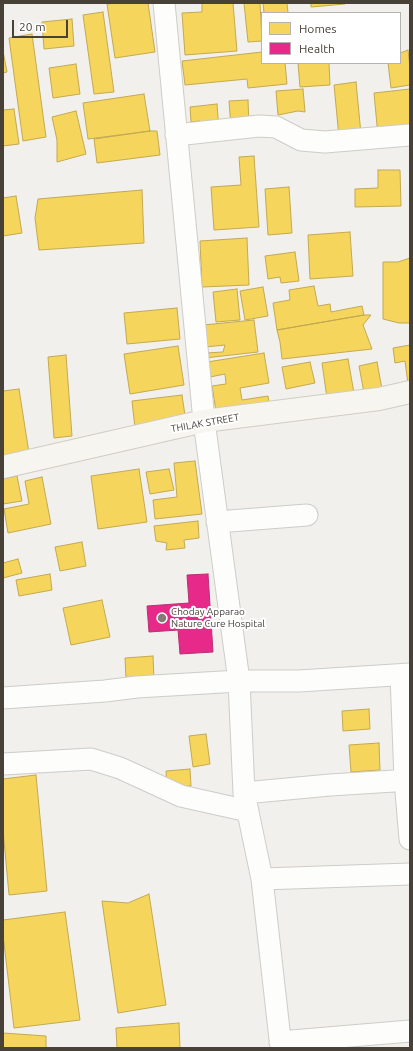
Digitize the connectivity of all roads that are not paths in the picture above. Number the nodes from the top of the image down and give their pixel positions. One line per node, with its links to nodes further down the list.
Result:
1 (164, 3): 2 (street)
2 (176, 135): 3 (street); 5 (street)
3 (410, 135)
4 (410, 392): 5 (street, THILAK STREET)
5 (204, 422): 6 (street, THILAK STREET); 8 (street)
6 (3, 467)
7 (307, 515): 8 (street)
8 (217, 522): 10 (street)
9 (405, 675): 10 (street); 13 (street)
10 (239, 681): 11 (street); 14 (street)
11 (3, 698)
12 (3, 764): 14 (street)
13 (408, 780): 14 (street); 15 (street)
14 (246, 802): 17 (street)
15 (410, 839)
16 (410, 874): 17 (street)
17 (262, 879): 19 (street)
18 (410, 1031): 19 (street)
19 (281, 1045)

